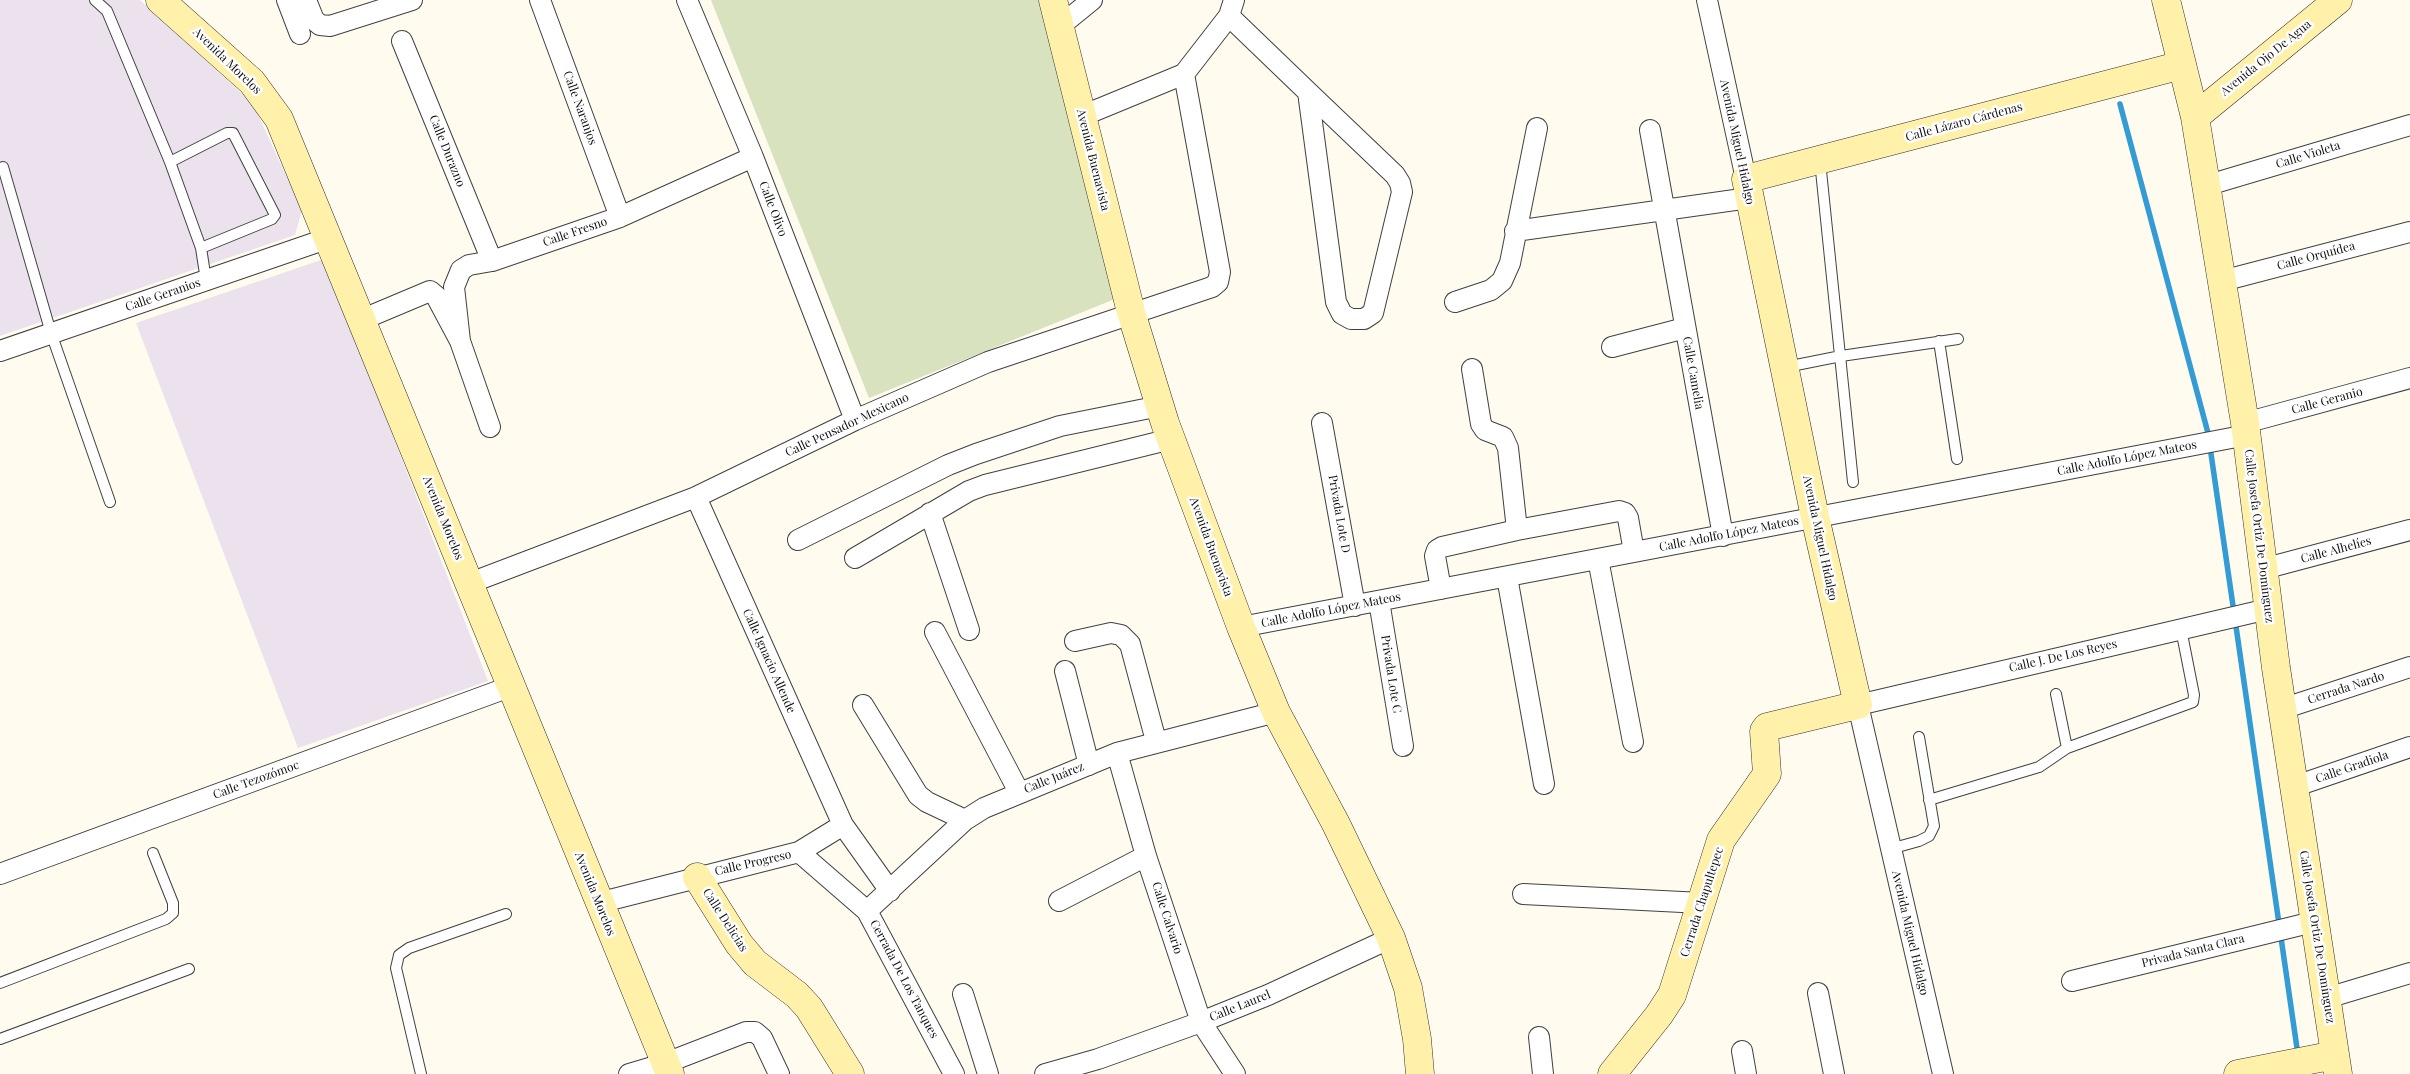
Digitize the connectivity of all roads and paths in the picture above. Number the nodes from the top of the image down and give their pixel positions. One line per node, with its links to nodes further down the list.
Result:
1 (95, 0): 27 (lane)
2 (160, 0): 35 (street, Avenida Morelos)
3 (287, 0): 15 (street)
4 (306, 0): 5 (street)
5 (412, 0)
6 (540, 0): 32 (street, Calle Naranjos)
7 (687, 0): 25 (street, Calle Olivo)
8 (1053, 0): 14 (street, Avenida Buenavista)
9 (1092, 0): 14 (street)
10 (1707, 0): 30 (street, Avenida Miguel Hidalgo)
11 (2166, 0): 17 (street, Calle Josefa Ortiz De Domínguez)
12 (2338, 0): 21 (street, Avenida Ojo De Agua)
13 (1232, 8): 18 (street); 19 (street)
14 (1060, 26): 20 (street, Avenida Buenavista)
15 (300, 34)
16 (402, 41): 37 (street, Calle Durazno)
17 (2182, 65): 21 (street, Calle Josefa Ortiz De Domínguez); 26 (street, Calle Lázaro Cárdenas)
18 (1184, 74): 20 (street); 41 (street, Calle Pensador Mexicano)
19 (1308, 92): 19 (street)
20 (1082, 116): 41 (street, Avenida Buenavista)
21 (2194, 117): 29 (street, Calle Josefa Ortiz De Domínguez)
22 (2410, 125): 29 (street, Calle Violeta)
23 (1537, 128): 33 (street)
24 (1650, 130): 31 (street, Calle Camelia)
25 (753, 157): 32 (street, Calle Fresno); 55 (street, Calle Olivo)
26 (1820, 160): 30 (street, Calle Lázaro Cárdenas); 50 (lane)
27 (170, 162): 36 (lane); 36 (lane)
28 (3, 167): 44 (lane)
29 (2205, 186): 39 (street, Calle Josefa Ortiz De Domínguez)
30 (1747, 188): 31 (street); 51 (street, Avenida Miguel Hidalgo)
31 (1664, 210): 33 (street); 43 (street, Calle Camelia)
32 (620, 217): 37 (street, Calle Fresno)
33 (1516, 231): 40 (street)
34 (2410, 232): 39 (street, Calle Orquídea)
35 (326, 239): 38 (street, Calle Geranios); 42 (street, Avenida Morelos)
36 (201, 248): 38 (lane)
37 (492, 261): 46 (street, Calle Fresno)
38 (206, 280): 44 (street, Calle Geranios)
39 (2222, 281): 58 (street, Calle Josefa Ortiz De Domínguez)
40 (1455, 302)
41 (1131, 312): 54 (street, Avenida Buenavista); 55 (street, Calle Pensador Mexicano)
42 (361, 320): 46 (street); 75 (street, Avenida Morelos)
43 (1685, 328): 48 (street); 68 (street, Calle Camelia)
44 (51, 333): 49 (street, Calle Geranios); 63 (lane)
45 (1958, 339): 47 (lane)
46 (460, 341): 57 (street)
47 (1939, 341): 50 (lane); 60 (lane)
48 (1612, 347)
49 (0, 350)
50 (1841, 356): 51 (lane); 61 (lane)
51 (1785, 367): 65 (street, Avenida Miguel Hidalgo)
52 (1472, 369): 66 (street)
53 (2410, 378): 58 (street, Calle Geranio)
54 (1160, 406): 59 (street, Avenida Buenavista); 69 (street)
55 (855, 420): 62 (street, Calle Pensador Mexicano)
56 (1322, 423): 78 (street, Privada Lote D)
57 (490, 427)
58 (2238, 433): 65 (street, Calle Adolfo López Mateos); 73 (street, Calle Josefa Ortiz De Domínguez)
59 (1171, 439): 64 (street); 80 (street, Avenida Buenavista)
60 (1957, 459)
61 (1853, 482)
62 (696, 496): 75 (street, Calle Pensador Mexicano); 106 (street, Calle Ignacio Allende)
63 (110, 502)
64 (930, 513): 71 (street); 82 (street)
65 (1815, 517): 68 (street, Calle Adolfo López Mateos); 89 (street, Avenida Miguel Hidalgo)
66 (1517, 530): 70 (street); 76 (street)
67 (2410, 530): 73 (street, Calle Alhelíes)
68 (1722, 536): 70 (street, Calle Adolfo López Mateos)
69 (798, 540)
70 (1634, 552): 72 (street, Calle Adolfo López Mateos)
71 (855, 558)
72 (1598, 559): 74 (street, Calle Adolfo López Mateos); 95 (street)
73 (2263, 569): 79 (street, Calle Josefa Ortiz De Domínguez)
74 (1507, 576): 76 (street, Calle Adolfo López Mateos); 101 (street)
75 (470, 583): 87 (street, Avenida Morelos)
76 (1441, 589): 77 (street, Calle Adolfo López Mateos)
77 (1379, 601): 78 (street, Calle Adolfo López Mateos); 96 (street, Privada Lote C)
78 (1355, 606): 80 (street, Calle Adolfo López Mateos)
79 (2260, 611): 81 (street, Calle J. De Los Reyes); 91 (street, Calle Josefa Ortiz De Domínguez)
80 (1241, 627): 92 (street, Avenida Buenavista)
81 (2182, 629): 89 (street, Calle J. De Los Reyes); 98 (lane)
82 (969, 630)
83 (935, 632): 103 (street)
84 (1075, 641): 94 (street)
85 (2410, 667): 91 (street, Cerrada Nardo)
86 (1065, 671): 100 (street)
87 (512, 686): 111 (street, Calle Tezozómoc); 116 (street, Avenida Morelos)
88 (2056, 694): 98 (lane)
89 (1858, 704): 107 (street, Avenida Miguel Hidalgo); 117 (street, Cerrada Chapultepec)
90 (864, 705): 105 (street)
91 (2282, 709): 102 (street, Calle Josefa Ortiz De Domínguez)
92 (1276, 712): 94 (street, Calle Juárez); 121 (street, Avenida Buenavista)
93 (1919, 736): 104 (lane)
94 (1156, 741): 99 (street, Calle Juárez)
95 (1632, 742)
96 (1402, 746)
97 (2410, 747): 102 (street, Calle Gradiola)
98 (2068, 748): 104 (lane)
99 (1117, 753): 100 (street, Calle Juárez); 110 (street, Calle Calvario)
100 (1089, 765): 103 (street, Calle Juárez)
101 (1544, 784)
102 (2293, 787): 120 (street, Calle Josefa Ortiz De Domínguez)
103 (1019, 792): 105 (street, Calle Juárez)
104 (1929, 800): 107 (lane)
105 (965, 820): 113 (street, Calle Juárez)
106 (843, 825): 108 (street, Calle Progreso); 113 (street, Calle Ignacio Allende)
107 (1890, 849): 149 (street, Avenida Miguel Hidalgo)
108 (800, 852): 112 (street, Calle Progreso); 118 (street, Cerrada De Los Tanques)
109 (153, 853): 125 (lane)
110 (1146, 856): 115 (street); 129 (street, Calle Calvario)
111 (0, 874)
112 (697, 877): 116 (street, Calle Progreso); 139 (street, Calle Delicias)
113 (890, 891): 118 (street, Calle Juárez)
114 (1523, 894): 117 (street)
115 (1060, 902)
116 (598, 903): 135 (street, Avenida Morelos)
117 (1702, 903): 146 (street, Cerrada Chapultepec)
118 (867, 911): 140 (street, Cerrada De Los Tanques)
119 (506, 914): 136 (lane)
120 (2304, 924): 124 (street, Privada Santa Clara); 128 (street, Calle Josefa Ortiz De Domínguez)
121 (1391, 938): 129 (street, Calle Laurel); 144 (street, Avenida Buenavista)
122 (190, 969): 131 (lane)
123 (2410, 973): 128 (street)
124 (2072, 981)
125 (0, 983)
126 (963, 994): 141 (street)
127 (1818, 994): 148 (street)
128 (2327, 998): 133 (street, Calle Josefa Ortiz De Domínguez)
129 (1201, 1022): 134 (street, Calle Laurel); 143 (street, Calle Calvario)
130 (1539, 1036): 145 (street)
131 (0, 1039)
132 (1742, 1051): 147 (street)
133 (2318, 1063): 150 (street)
134 (1099, 1067): 142 (street, Calle Laurel)
135 (668, 1068): 137 (street); 138 (street)
136 (421, 1074)
137 (629, 1074)
138 (779, 1074)
139 (850, 1074)
140 (954, 1074)
141 (988, 1074)
142 (1045, 1074)
143 (1235, 1074)
144 (1420, 1074)
145 (1543, 1074)
146 (1612, 1074)
147 (1746, 1074)
148 (1834, 1074)
149 (1943, 1074)
150 (2238, 1074)

